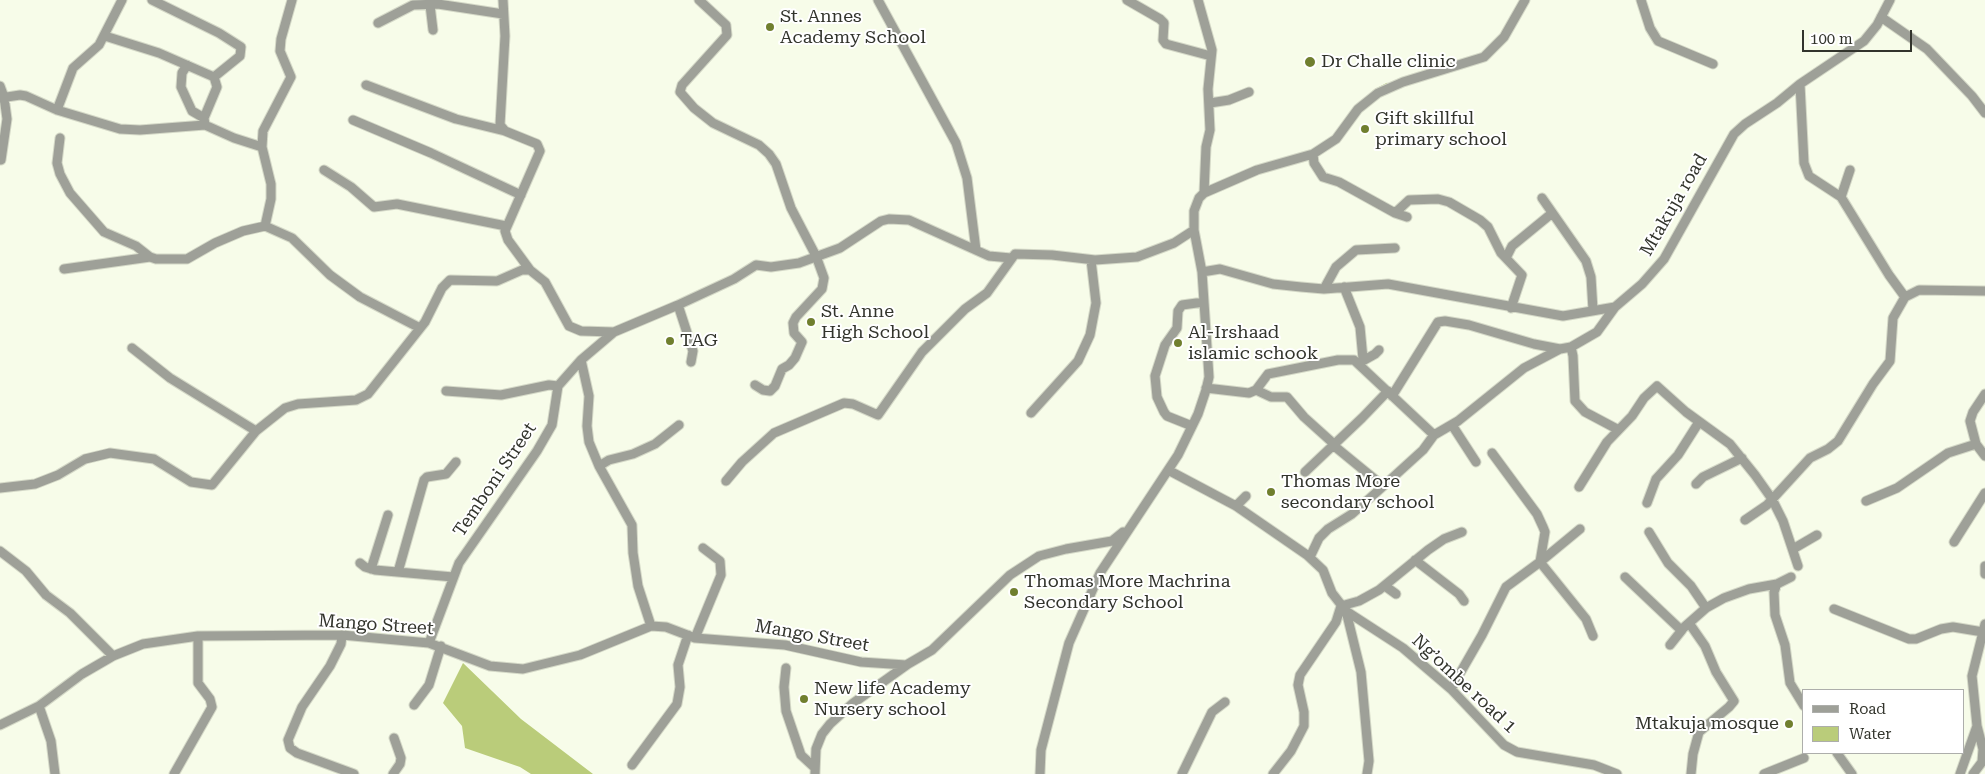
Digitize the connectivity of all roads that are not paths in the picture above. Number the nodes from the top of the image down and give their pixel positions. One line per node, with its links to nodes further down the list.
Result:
1 (122, 0): 17 (street)
2 (152, 0): 21 (street)
3 (292, 0): 34 (street)
4 (503, 0): 13 (street)
5 (699, 0): 51 (street)
6 (878, 0): 50 (street)
7 (1127, 0): 18 (street)
8 (1198, 0): 18 (street)
9 (1525, 0): 35 (street)
10 (1641, 0): 20 (street)
11 (1890, 0): 14 (street, Mtakuja road)
12 (430, 5): 13 (street); 15 (street); 16 (street)
13 (503, 14): 32 (street)
14 (1881, 17): 22 (street, Mtakuja road); 29 (street)
15 (378, 23)
16 (433, 30)
17 (105, 36): 19 (street); 28 (street)
18 (1211, 56): 27 (street)
19 (187, 64): 21 (street); 31 (street)
20 (1713, 64)
21 (214, 77): 31 (street)
22 (1800, 84): 41 (street); 65 (street, Mtakuja road)
23 (0, 86): 26 (street)
24 (366, 86): 32 (street)
25 (1249, 92): 27 (street)
26 (2, 98): 28 (street); 36 (street)
27 (1210, 103): 39 (street)
28 (57, 110): 31 (street)
29 (1985, 113)
30 (353, 120): 40 (street)
31 (205, 121): 34 (street)
32 (505, 131): 40 (street)
33 (60, 138): 52 (street)
34 (262, 147): 46 (street)
35 (1313, 154): 39 (street); 43 (street)
36 (1, 160)
37 (324, 170): 47 (street)
38 (1850, 170): 41 (street)
39 (1204, 193): 48 (street)
40 (521, 194): 47 (street)
41 (1841, 197): 62 (street)
42 (1542, 198): 44 (street)
43 (1395, 213): 45 (street); 54 (street)
44 (1551, 214): 54 (street); 67 (street)
45 (1407, 217)
46 (265, 226): 52 (street); 68 (street)
47 (506, 226): 57 (street)
48 (1194, 230): 55 (street); 58 (street)
49 (1395, 248): 60 (street)
50 (976, 250): 51 (street); 53 (street)
51 (816, 256): 64 (street); 77 (street)
52 (150, 258): 56 (street)
53 (1011, 258): 55 (street); 102 (street)
54 (1506, 258): 66 (street)
55 (1091, 260): 84 (street)
56 (64, 269)
57 (530, 270): 68 (street); 69 (street)
58 (1202, 272): 60 (street); 63 (street)
59 (1344, 287): 60 (street); 66 (street); 75 (street)
60 (1324, 289)
61 (1985, 291): 62 (street)
62 (1905, 297): 109 (street)
63 (1204, 302): 79 (street); 88 (street)
64 (678, 305): 69 (street); 76 (street)
65 (1615, 307): 67 (street); 71 (street, Mtakuja road)
66 (1511, 308): 67 (street)
67 (1594, 310)
68 (420, 328): 90 (street)
69 (614, 332): 74 (street)
70 (132, 348): 90 (street)
71 (1571, 348): 72 (street); 89 (street)
72 (1560, 349): 82 (street); 87 (street)
73 (1379, 350): 75 (street)
74 (581, 360): 78 (street); 99 (street)
75 (1361, 361): 80 (street); 82 (street)
76 (690, 362)
77 (755, 385)
78 (558, 386): 81 (street); 133 (street, Temboni Street)
79 (1206, 388): 80 (street); 88 (street)
80 (1256, 390): 92 (street)
81 (446, 392)
82 (1390, 394): 91 (street); 92 (street)
83 (1985, 394): 93 (street)
84 (1032, 413)
85 (1699, 422): 89 (street); 96 (street); 111 (street)
86 (679, 425): 99 (street)
87 (1452, 425): 91 (street); 98 (street)
88 (1192, 426): 100 (street)
89 (1617, 429): 105 (street)
90 (256, 431): 106 (street)
91 (1434, 435): 104 (street)
92 (1333, 444): 101 (street); 104 (street)
93 (1976, 444): 95 (street); 110 (street)
94 (1492, 453): 126 (street)
95 (1985, 456)
96 (1742, 458): 103 (street); 109 (street)
97 (456, 462): 131 (street)
98 (1476, 462)
99 (599, 466): 143 (street)
100 (1168, 470): 112 (street, Ng’ombe road 1); 115 (street)
101 (1305, 472)
102 (726, 481)
103 (1696, 484)
104 (1383, 486): 124 (street)
105 (1579, 487)
106 (0, 488)
107 (1985, 493): 120 (street)
108 (1246, 496): 112 (street)
109 (1772, 499): 114 (street); 122 (street)
110 (1866, 501)
111 (1647, 503)
112 (1236, 506): 124 (street, Ng’ombe road 1)
113 (388, 515): 130 (street)
114 (1745, 520)
115 (1129, 526): 154 (street); 173 (street)
116 (1580, 529): 126 (street)
117 (1462, 532): 125 (street)
118 (1649, 532): 141 (street)
119 (1817, 535): 122 (street)
120 (1954, 542)
121 (702, 548): 148 (street)
122 (1793, 549): 128 (street)
123 (0, 551): 153 (street)
124 (1310, 557): 140 (street, Ng’ombe road 1)
125 (1415, 560): 137 (street); 139 (street)
126 (1540, 562): 149 (street); 156 (street)
127 (360, 563): 130 (street)
128 (1798, 566)
129 (1985, 566): 132 (street)
130 (370, 569): 131 (street)
131 (398, 572): 133 (street)
132 (1985, 574)
133 (453, 577): 150 (street, Temboni Street)
134 (1625, 577): 144 (street)
135 (1791, 577): 136 (street)
136 (1777, 584): 141 (street); 158 (street)
137 (1385, 586): 138 (street); 140 (street)
138 (1396, 594)
139 (1464, 601)
140 (1344, 608): 156 (street, Ng’ombe road 1); 175 (street); 176 (street)
141 (1706, 608): 144 (street)
142 (1834, 609): 145 (street)
143 (651, 626): 148 (street, Mango Street); 152 (street, Mango Street)
144 (1686, 627): 151 (street); 178 (street)
145 (1984, 628): 162 (street)
146 (342, 635): 147 (street, Mango Street); 150 (street, Mango Street); 171 (street)
147 (198, 636): 153 (street, Mango Street); 170 (street)
148 (692, 636): 154 (street, Mango Street); 167 (street)
149 (1593, 636)
150 (429, 642): 152 (street, Mango Street)
151 (1670, 645)
152 (441, 646): 159 (street)
153 (113, 656): 160 (street, Mango Street)
154 (906, 665): 168 (street)
155 (786, 668): 168 (street)
156 (1451, 689): 177 (street, Ng’ombe road 1)
157 (1225, 702): 174 (street)
158 (1802, 703)
159 (414, 705)
160 (39, 706): 161 (street, Mango Street); 169 (street)
161 (0, 725)
162 (1977, 726): 165 (street); 181 (street)
163 (394, 738): 172 (street)
164 (1838, 754): 180 (street)
165 (1984, 757): 182 (street)
166 (1804, 758): 179 (street)
167 (632, 765)
168 (814, 771)
169 (56, 774)
170 (174, 774)
171 (354, 774)
172 (393, 774)
173 (1040, 774)
174 (1182, 774)
175 (1273, 774)
176 (1367, 774)
177 (1617, 774)
178 (1692, 774)
179 (1764, 774)
180 (1852, 774)
181 (1960, 774)
182 (1973, 774)

